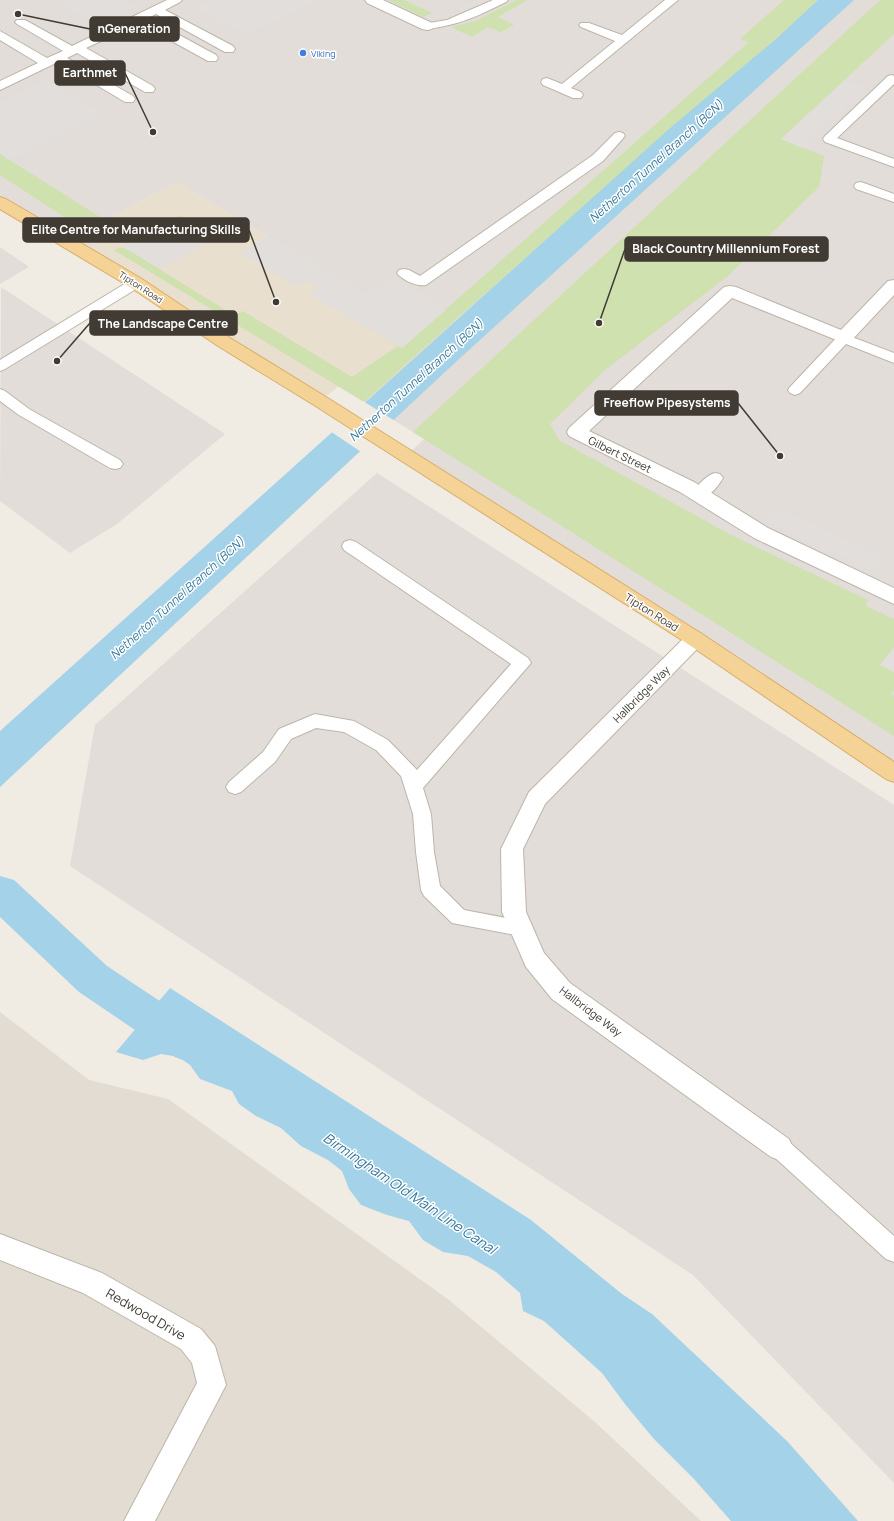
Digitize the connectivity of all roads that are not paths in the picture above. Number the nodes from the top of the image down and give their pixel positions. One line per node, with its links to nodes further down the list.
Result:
1 (372, 0): 10 (street)
2 (502, 0): 10 (lane)
3 (672, 0): 5 (lane)
4 (164, 4): 6 (lane); 14 (lane)
5 (651, 17): 7 (lane); 12 (lane)
6 (140, 18): 13 (lane); 16 (lane)
7 (666, 21)
8 (21, 22): 13 (lane)
9 (585, 25): 12 (lane)
10 (427, 26)
11 (0, 35): 17 (lane)
12 (623, 40): 22 (lane)
13 (74, 49): 15 (lane); 21 (lane)
14 (229, 49)
15 (58, 57): 17 (lane); 24 (lane)
16 (212, 58)
17 (47, 63): 20 (lane)
18 (892, 79): 26 (lane)
19 (547, 82): 22 (lane)
20 (0, 86)
21 (149, 89)
22 (563, 89): 23 (lane)
23 (576, 95)
24 (129, 99)
25 (618, 136): 31 (lane)
26 (894, 162)
27 (861, 186): 28 (lane)
28 (894, 198)
29 (0, 202): 33 (main road, Tipton Road)
30 (460, 238): 31 (lane)
31 (473, 245): 32 (lane)
32 (404, 273)
33 (136, 283): 37 (lane); 45 (main road, Tipton Road)
34 (894, 285): 35 (street)
35 (844, 338): 36 (lane); 38 (lane); 42 (street, Gilbert Street)
36 (894, 358)
37 (0, 366)
38 (794, 390)
39 (0, 394): 40 (lane)
40 (115, 464)
41 (715, 478): 42 (lane)
42 (699, 495): 44 (street, Gilbert Street)
43 (350, 546): 48 (lane)
44 (894, 597)
45 (695, 639): 46 (main road, Tipton Road); 49 (street, Hallbridge Way)
46 (894, 773)
47 (235, 787): 48 (lane)
48 (413, 787): 49 (lane)
49 (521, 928): 50 (street, Hallbridge Way)
50 (780, 1148): 52 (lane)
51 (0, 1247): 53 (street, Redwood Drive)
52 (894, 1251)
53 (139, 1521)

